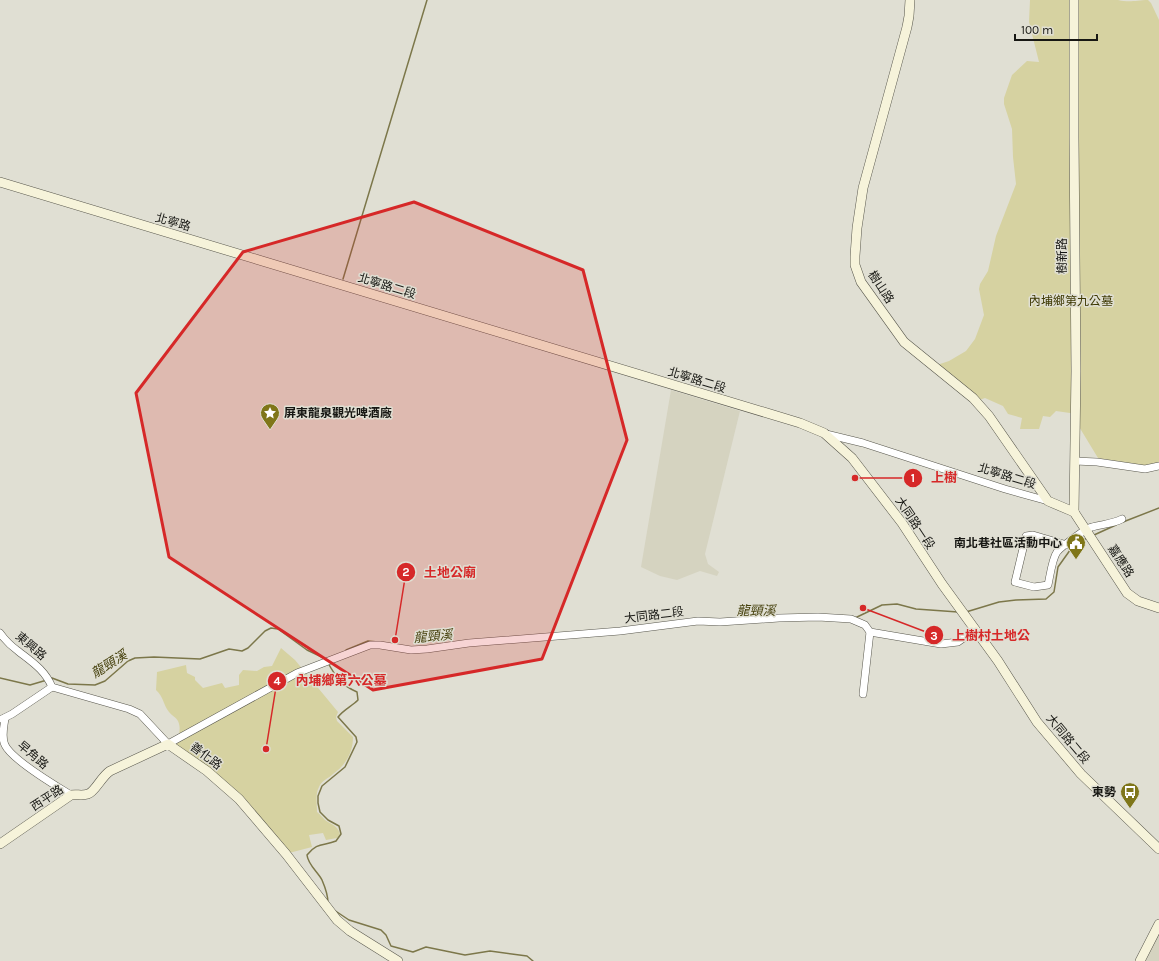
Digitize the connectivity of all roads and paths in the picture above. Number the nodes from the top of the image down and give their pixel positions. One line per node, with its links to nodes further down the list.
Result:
1 (910, 0): 8 (street, 樹山路)
2 (1074, 0): 6 (street, 樹新路)
3 (0, 182): 4 (street, 北寧路)
4 (340, 284): 5 (street, 北寧路二段)
5 (824, 433): 8 (street, 北寧路二段); 14 (street, 大同路一段)
6 (1075, 461): 7 (street); 9 (street, 樹新路)
7 (1159, 466)
8 (1048, 501): 9 (street)
9 (1074, 512): 11 (street, 嘉應路)
10 (1122, 519): 11 (street)
11 (1089, 534): 12 (street); 13 (street, 嘉應路)
12 (1067, 544): 12 (street)
13 (1159, 608)
14 (962, 612): 15 (street, 大同路二段)
15 (975, 630): 16 (street, 大同路二段); 24 (street, 大同路二段)
16 (870, 632): 19 (street); 21 (street, 大同路二段)
17 (0, 633): 18 (street, 東興路)
18 (50, 681): 20 (street); 21 (street, 善化路)
19 (863, 694)
20 (2, 719): 22 (street, 早角路)
21 (168, 744): 22 (street, 西平路); 26 (street, 善化路)
22 (71, 795): 23 (street, 西平路)
23 (0, 844)
24 (1159, 849)
25 (1159, 924): 27 (street)
26 (398, 961)
27 (1140, 961)

